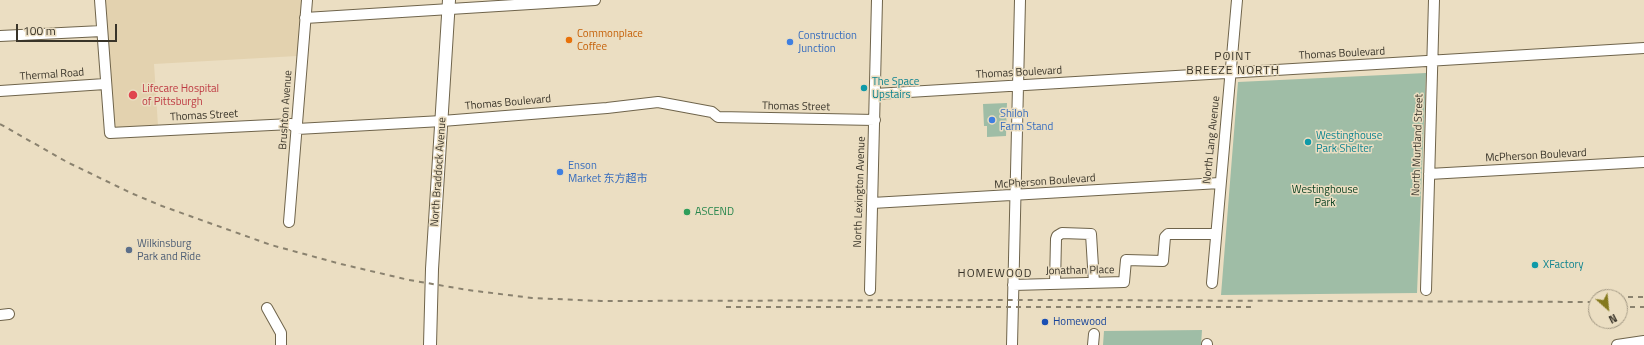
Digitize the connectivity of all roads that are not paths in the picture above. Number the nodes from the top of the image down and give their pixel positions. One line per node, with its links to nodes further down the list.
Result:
1 (100, 0): 10 (street)
2 (307, 0): 9 (street, Brushton Avenue)
3 (595, 0): 8 (street)
4 (877, 0): 18 (street, North Lexington Avenue)
5 (1020, 0): 16 (street)
6 (1237, 0): 14 (street, North Lang Avenue)
7 (1434, 0): 13 (street, North Murtland Street)
8 (448, 5): 9 (street); 21 (main road, North Braddock Avenue)
9 (305, 18): 22 (street, Brushton Avenue)
10 (102, 31): 11 (street); 15 (street)
11 (0, 36)
12 (1644, 48): 13 (street, Thomas Boulevard)
13 (1433, 61): 14 (street, Thomas Boulevard); 24 (street, North Murtland Street)
14 (1231, 72): 16 (street, Thomas Boulevard); 25 (street, North Lang Avenue)
15 (105, 84): 17 (street, Thermal Road); 22 (street, Thomas Street)
16 (1018, 85): 18 (street, Thomas Boulevard); 26 (street)
17 (0, 91)
18 (875, 94): 20 (street, North Lexington Avenue)
19 (718, 117): 20 (street, Thomas Street); 21 (street, Thomas Boulevard)
20 (875, 120): 27 (street, North Lexington Avenue)
21 (442, 121): 22 (street, Thomas Boulevard); 40 (main road, North Braddock Avenue)
22 (298, 129): 28 (street, Brushton Avenue)
23 (1644, 162): 24 (street, McPherson Boulevard)
24 (1429, 174): 35 (street, North Murtland Street)
25 (1220, 183): 26 (street, McPherson Boulevard); 29 (street, North Lang Avenue)
26 (1016, 196): 27 (street, McPherson Boulevard); 33 (street)
27 (872, 204): 34 (street, North Lexington Avenue)
28 (289, 222)
29 (1216, 234): 30 (street, Jonathan Place); 31 (street, North Lang Avenue)
30 (1094, 283): 32 (street, Jonathan Place); 32 (street)
31 (1212, 283)
32 (1055, 284): 33 (street, Jonathan Place)
33 (1013, 285): 41 (street)
34 (870, 290)
35 (1426, 290)
36 (267, 308): 39 (street)
37 (1094, 334): 42 (street)
38 (1644, 341): 43 (street)
39 (281, 345)
40 (430, 345)
41 (1012, 345)
42 (1093, 345)
43 (1617, 345)

